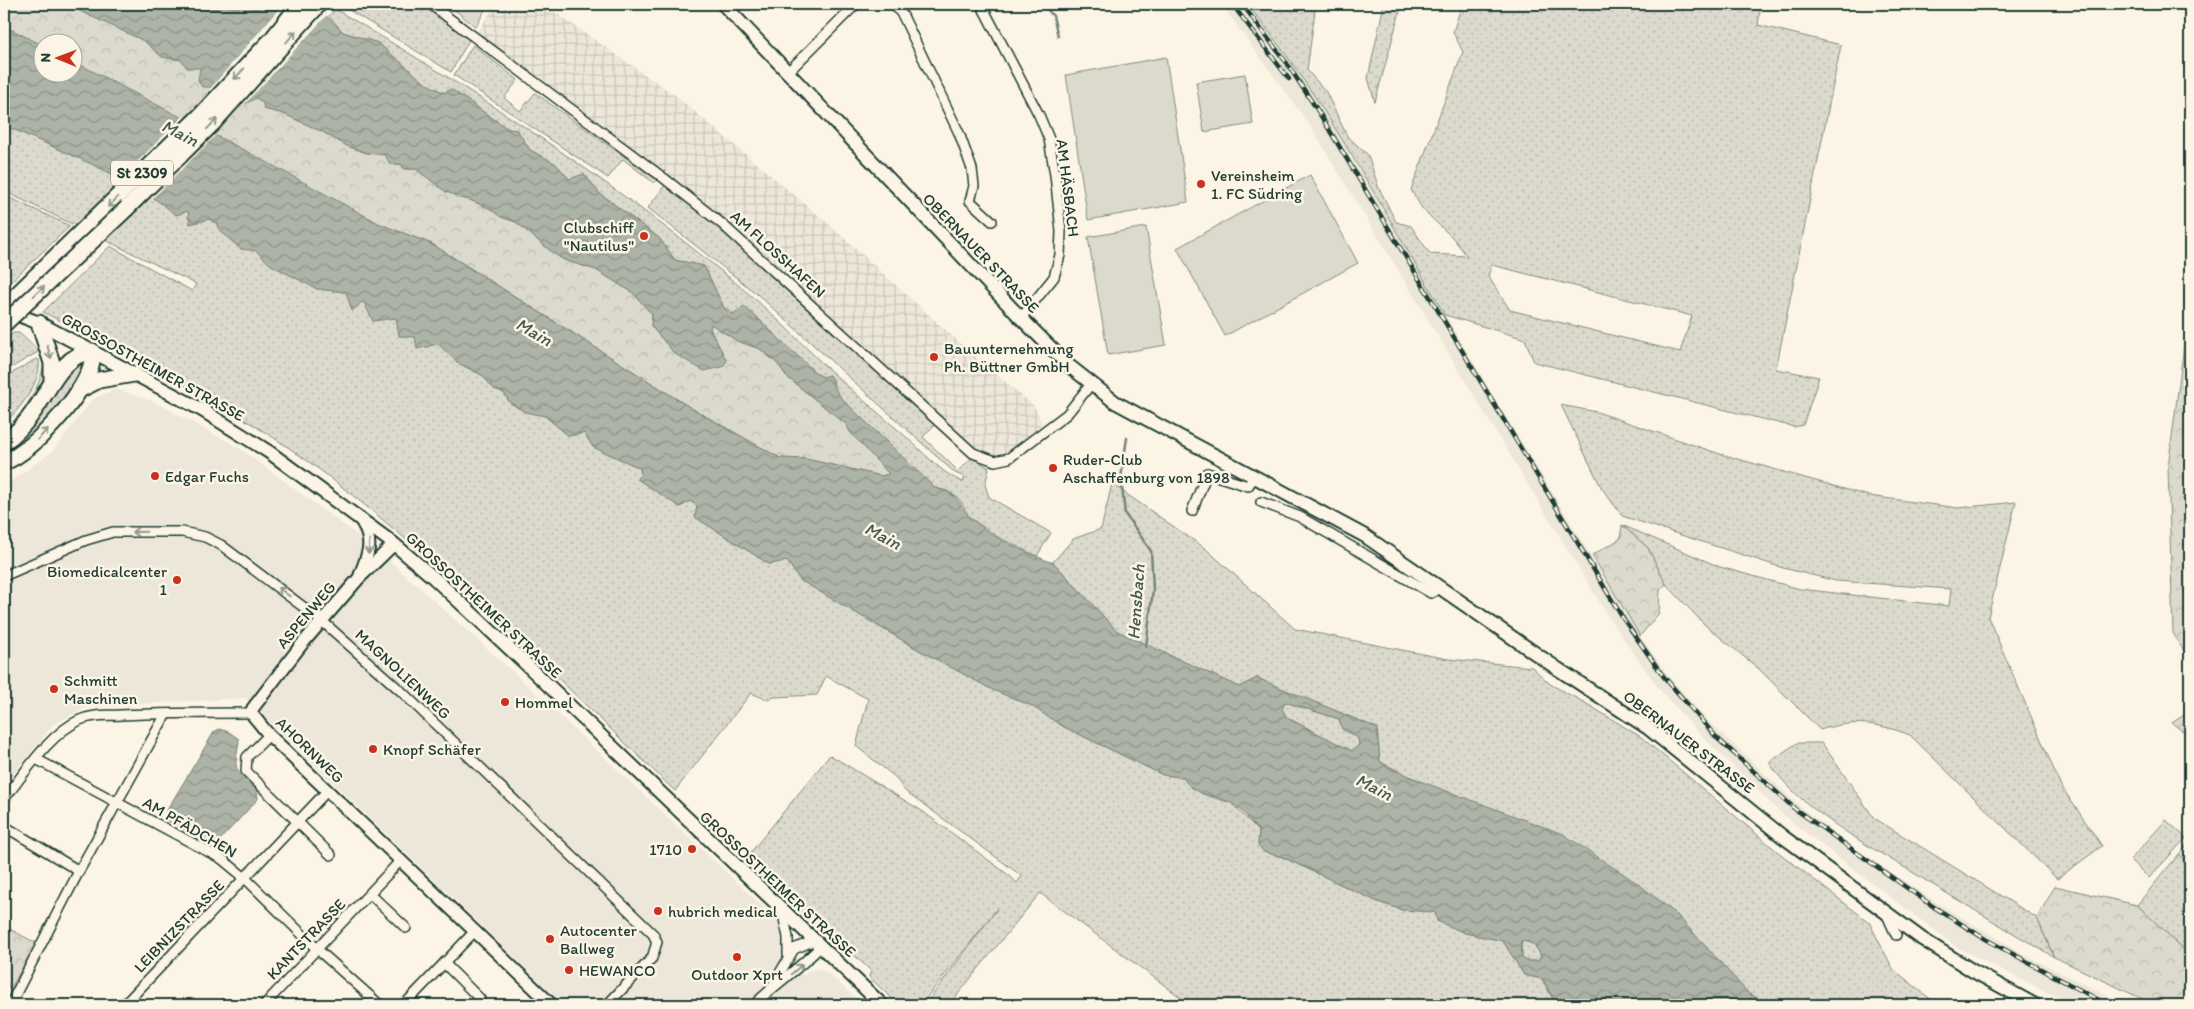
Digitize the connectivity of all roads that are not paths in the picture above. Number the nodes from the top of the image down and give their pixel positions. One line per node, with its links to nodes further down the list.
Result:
1 (300, 4): 10 (highway, St 2309, one-way to 10)
2 (320, 4): 12 (highway, St 2309, one-way to 2, bridge)
3 (430, 4): 17 (street, AM FLOSSHAFEN)
4 (723, 4): 8 (main road, OBERNAUER STRASSE)
5 (856, 4): 8 (street)
6 (894, 4): 9 (street)
7 (981, 4): 11 (street, AM HÄSBACH)
8 (788, 72): 11 (main road, OBERNAUER STRASSE)
9 (992, 222)
10 (4, 308): 13 (main road, GROSSOSTHEIMER STRASSE)
11 (1021, 318): 17 (main road, OBERNAUER STRASSE)
12 (4, 324)
13 (39, 324): 14 (main road, GROSSOSTHEIMER STRASSE); 16 (highway, one-way to 16)
14 (92, 351): 15 (main road, GROSSOSTHEIMER STRASSE); 16 (highway); 18 (highway)
15 (134, 374): 18 (highway); 24 (main road, GROSSOSTHEIMER STRASSE)
16 (52, 382): 19 (highway)
17 (1091, 384): 21 (main road, OBERNAUER STRASSE)
18 (79, 390): 20 (highway, one-way to 18)
19 (4, 442)
20 (4, 462)
21 (1255, 476): 23 (street); 28 (main road, OBERNAUER STRASSE)
22 (1261, 502): 28 (street, OBERNAUER STRASSE)
23 (1192, 511)
24 (359, 516): 25 (main road, GROSSOSTHEIMER STRASSE); 27 (street, one-way to 27)
25 (394, 544): 27 (street, ASPENWEG); 44 (main road, GROSSOSTHEIMER STRASSE)
26 (4, 576): 29 (street, MAGNOLIENWEG, one-way to 26)
27 (359, 578): 29 (street, ASPENWEG)
28 (1441, 588): 45 (main road, OBERNAUER STRASSE)
29 (322, 621): 30 (street, ASPENWEG); 63 (street, MAGNOLIENWEG)
30 (251, 713): 31 (street); 32 (street, AHORNWEG)
31 (166, 714): 33 (street); 36 (street)
32 (269, 735): 34 (street, AHORNWEG); 37 (street)
33 (36, 759): 35 (street); 36 (street, AM PFÄDCHEN)
34 (328, 790): 37 (street, LEIBNIZSTRASSE); 40 (street, AHORNWEG)
35 (4, 799)
36 (116, 803): 41 (street); 42 (street, AM PFÄDCHEN)
37 (298, 824): 39 (street); 42 (street, LEIBNIZSTRASSE)
38 (4, 826): 41 (street)
39 (331, 855)
40 (401, 860): 43 (street, KANTSTRASSE); 47 (street, AHORNWEG)
41 (79, 871): 58 (street)
42 (245, 878): 50 (street, AM PFÄDCHEN); 59 (street, LEIBNIZSTRASSE)
43 (370, 894): 46 (street); 50 (street, KANTSTRASSE)
44 (782, 910): 49 (main road, GROSSOSTHEIMER STRASSE); 51 (street)
45 (1886, 913): 48 (street, OBERNAUER STRASSE); 66 (main road, OBERNAUER STRASSE)
46 (406, 928)
47 (475, 931): 52 (street); 56 (street, AHORNWEG)
48 (1896, 935)
49 (818, 943): 51 (street); 53 (street, one-way to 49); 65 (main road, GROSSOSTHEIMER STRASSE)
50 (317, 949): 60 (street, KANTSTRASSE); 61 (street, AM PFÄDCHEN)
51 (788, 955): 53 (street)
52 (444, 963): 55 (street); 62 (street)
53 (770, 988): 64 (street)
54 (4, 999): 57 (street)
55 (480, 999)
56 (545, 1003)
57 (6, 1005)
58 (10, 1005)
59 (124, 1005)
60 (264, 1005)
61 (380, 1005)
62 (404, 1005)
63 (607, 1005)
64 (754, 1005)
65 (882, 1005)
66 (2035, 1005)

